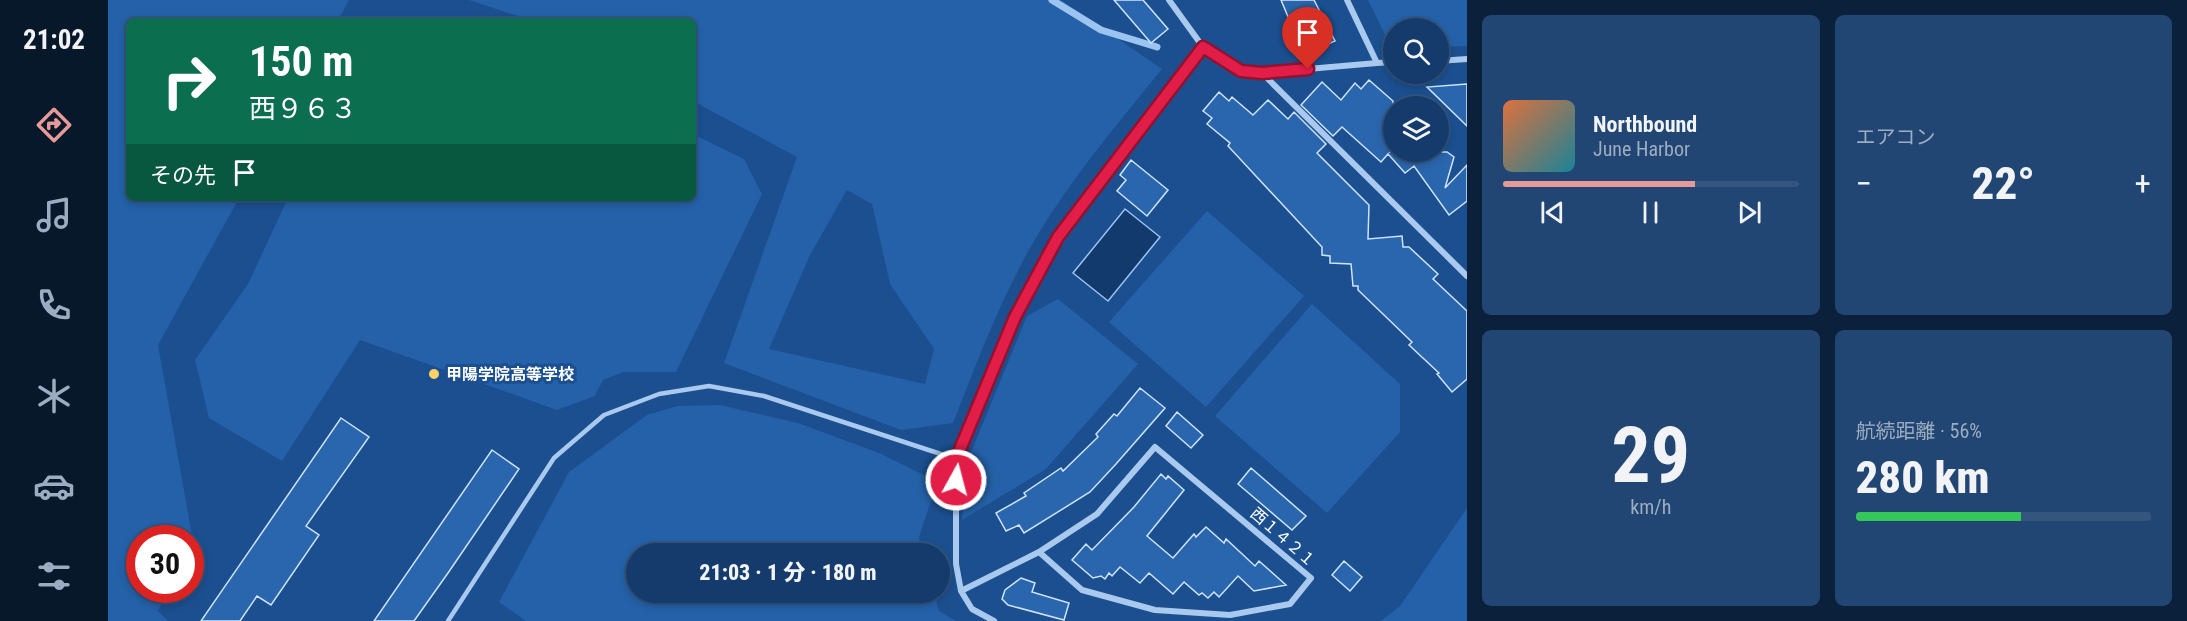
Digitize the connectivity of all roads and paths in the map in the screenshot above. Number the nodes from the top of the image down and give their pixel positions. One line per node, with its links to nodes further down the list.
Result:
1 (1169, 0): 3 (street)
2 (1347, 0): 6 (street)
3 (1203, 47): 8 (street); 10 (street)
4 (1467, 59): 5 (street)
5 (1449, 60)
6 (1377, 63): 7 (street); 8 (street)
7 (1383, 63)
8 (1262, 73): 9 (street)
9 (1467, 276)
10 (956, 459): 12 (street); 13 (lane)
11 (1040, 552): 11 (street, 西１４２１); 12 (street, 西１４２１)
12 (961, 591): 14 (street)
13 (448, 621)
14 (994, 621)

